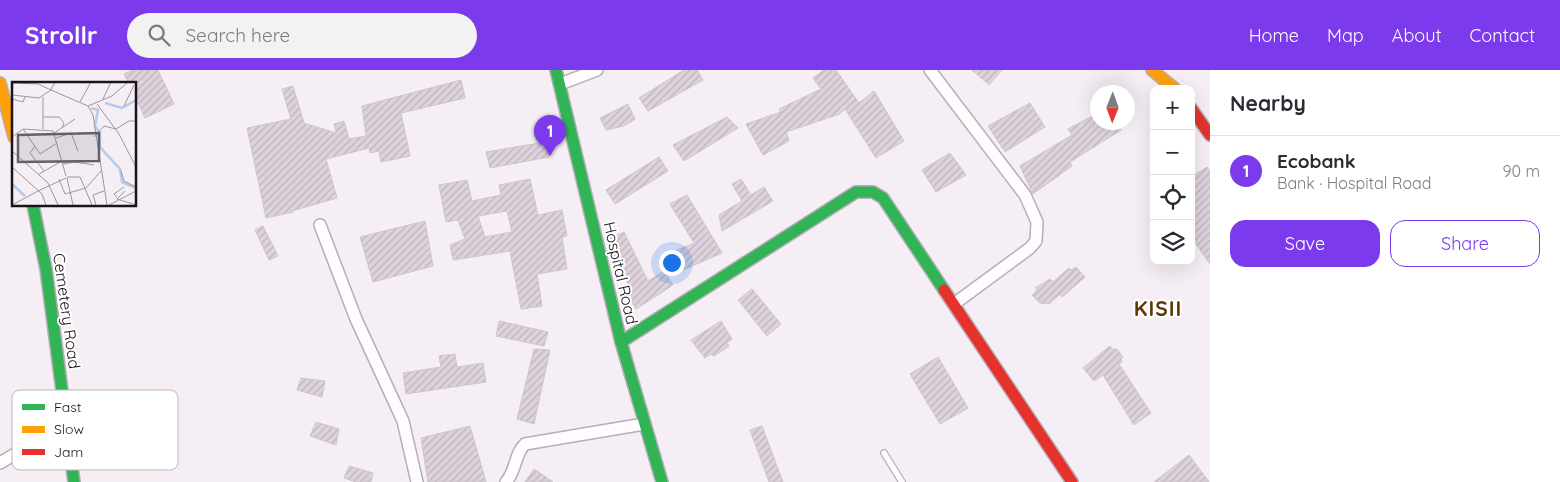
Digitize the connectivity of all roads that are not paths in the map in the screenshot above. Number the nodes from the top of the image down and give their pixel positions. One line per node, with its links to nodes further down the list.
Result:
1 (556, 70): 6 (main road, Hospital Road)
2 (597, 70): 6 (street)
3 (930, 70): 13 (street)
4 (1152, 70): 7 (main road)
5 (0, 83): 9 (main road)
6 (560, 84): 14 (main road, Hospital Road)
7 (1170, 85)
8 (1195, 114): 10 (main road)
9 (12, 129)
10 (1210, 135)
11 (33, 206): 15 (main road, Cemetery Road)
12 (320, 225): 20 (street)
13 (954, 304): 14 (main road); 24 (main road)
14 (621, 342): 16 (main road, Hospital Road)
15 (62, 390)
16 (644, 424): 21 (street); 22 (main road, Hospital Road)
17 (884, 453): 23 (lane)
18 (12, 456): 19 (street)
19 (0, 463)
20 (417, 482)
21 (506, 482)
22 (662, 482)
23 (902, 482)
24 (1072, 482)

